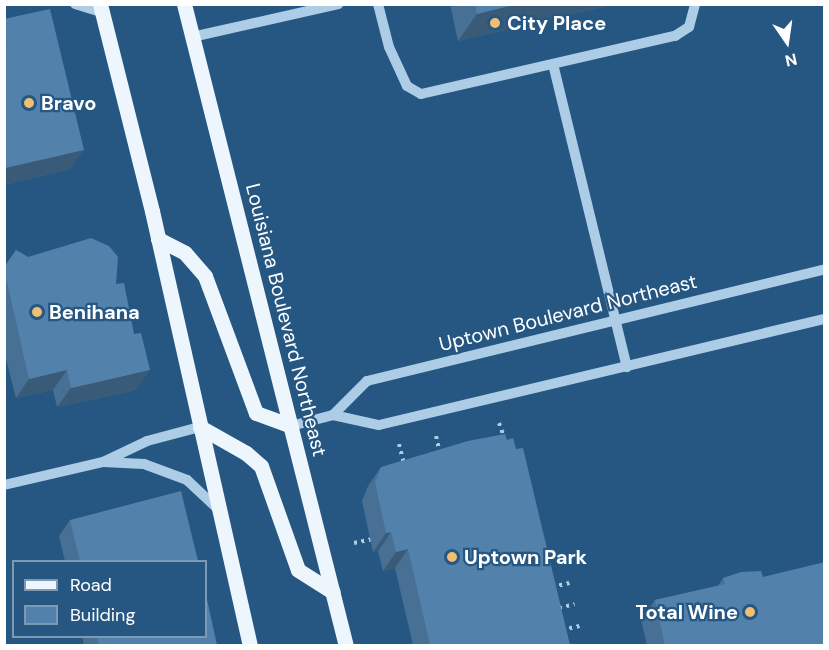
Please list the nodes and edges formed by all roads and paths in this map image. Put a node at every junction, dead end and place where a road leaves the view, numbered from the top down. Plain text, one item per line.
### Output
1 (75, 4) edge
2 (184, 4) edge
3 (338, 4) edge
4 (378, 4) edge
5 (695, 4) edge
6 (101, 8) edge
7 (192, 37) junction
8 (553, 64) junction
9 (158, 239) junction
10 (825, 270) edge
11 (616, 319) junction
12 (825, 319) edge
13 (627, 367) junction
14 (333, 415) junction
15 (499, 423) dead end
16 (291, 426) junction
17 (200, 427) junction
18 (436, 436) dead end
19 (399, 444) dead end
20 (507, 446) edge
21 (442, 460) edge
22 (103, 462) junction
23 (406, 472) edge
24 (4, 484) edge
25 (219, 510) junction
26 (375, 538) dead end
27 (354, 543) dead end
28 (570, 583) dead end
29 (542, 589) edge
30 (333, 592) junction
31 (575, 604) dead end
32 (547, 611) edge
33 (580, 626) dead end
34 (552, 632) edge
35 (250, 645) edge
36 (346, 645) edge

1 - 6 street
2 - 7 main road, Louisiana Boulevard Northeast
3 - 7 street
4 - 8 street
5 - 8 street
6 - 9 main road
7 - 16 main road, Louisiana Boulevard Northeast
8 - 11 street
9 - 16 main road
9 - 17 main road
10 - 11 street, Uptown Boulevard Northeast
11 - 13 street
11 - 14 street, Uptown Boulevard Northeast
12 - 13 street
13 - 14 street
14 - 16 street
15 - 20 path
16 - 30 main road, Louisiana Boulevard Northeast
17 - 22 street
17 - 25 main road
17 - 30 main road
18 - 21 path
19 - 23 path
22 - 24 street
22 - 25 street
25 - 35 main road
26 - 27 path
28 - 29 path
30 - 36 main road, Louisiana Boulevard Northeast
31 - 32 path
33 - 34 path

